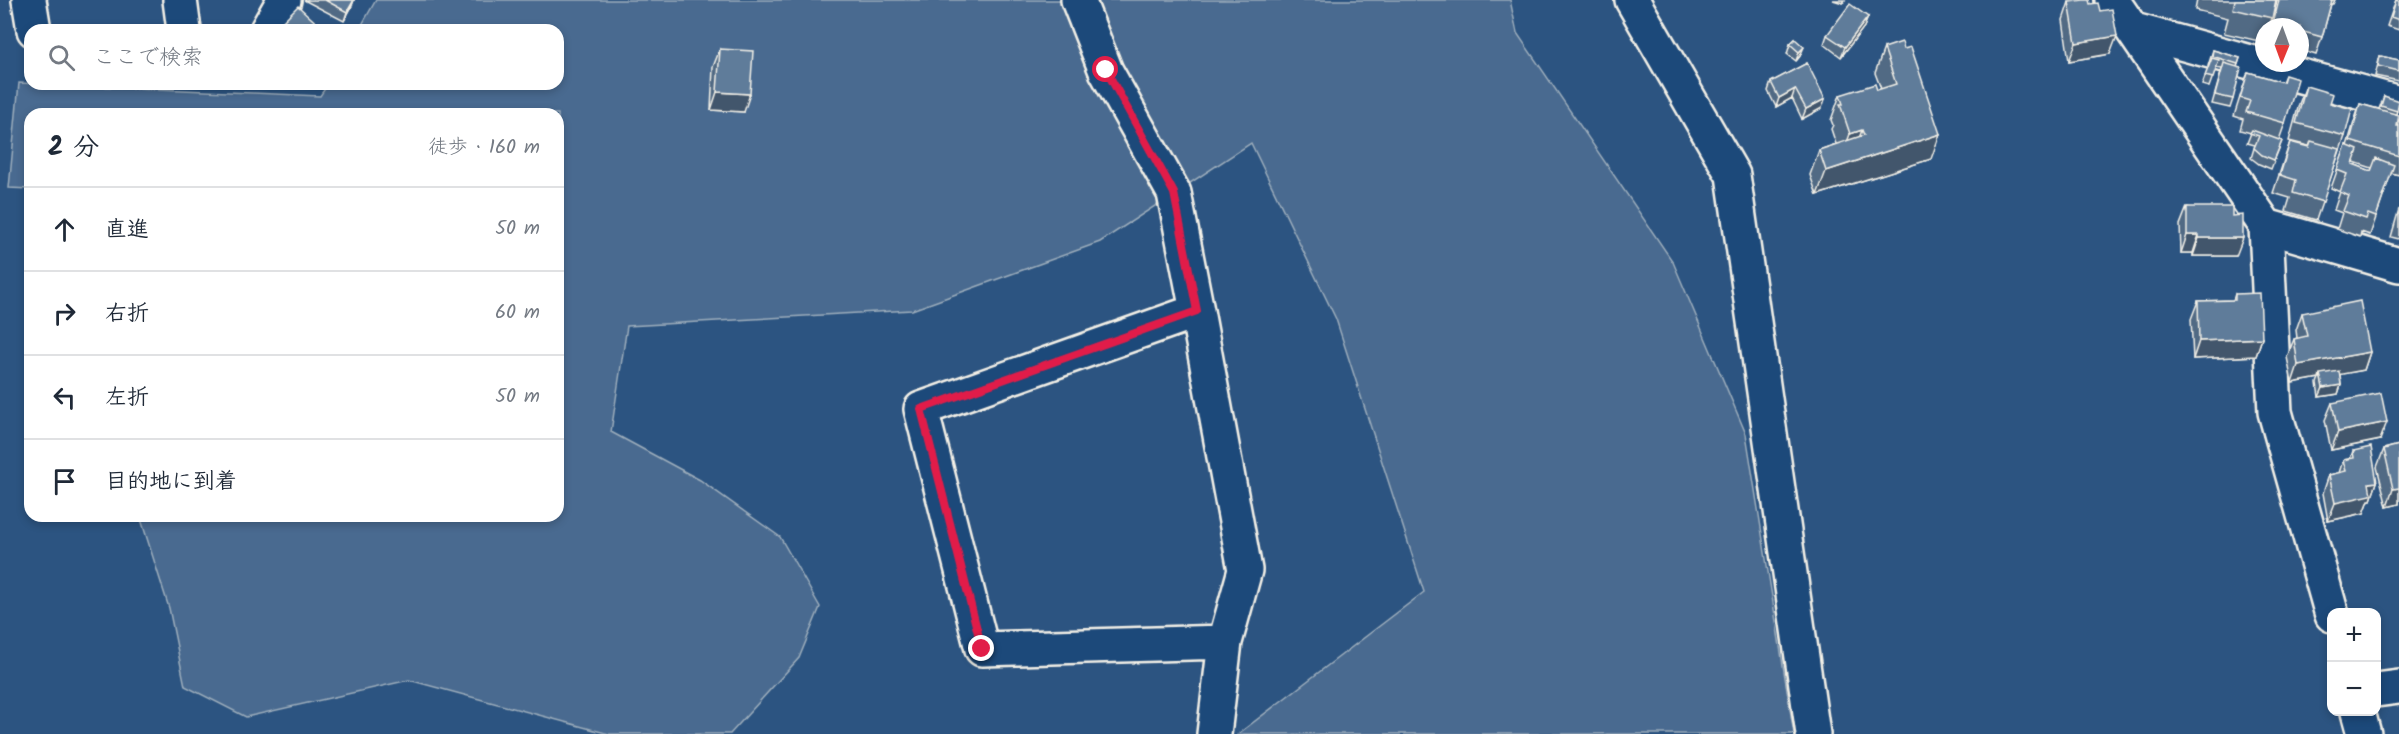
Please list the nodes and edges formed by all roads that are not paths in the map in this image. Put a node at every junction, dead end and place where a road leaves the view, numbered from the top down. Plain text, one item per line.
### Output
1 (29, 0) edge
2 (180, 0) edge
3 (284, 0) edge
4 (1078, 0) edge
5 (1632, 0) edge
6 (2112, 0) edge
7 (33, 24) edge
8 (183, 24) edge
9 (270, 24) edge
10 (2134, 30) junction
11 (2399, 102) edge
12 (2266, 226) junction
13 (2399, 265) edge
14 (1197, 311) junction
15 (2329, 608) edge
16 (1225, 642) junction
17 (2399, 687) edge
18 (2381, 689) edge
19 (2359, 716) edge
20 (1214, 734) edge
21 (1813, 734) edge
22 (2364, 734) edge

1 - 7 street
2 - 8 street
3 - 9 street
4 - 14 street
5 - 21 street
6 - 10 street
10 - 11 street
10 - 12 street
12 - 13 street
12 - 15 street
14 - 16 street
14 - 16 street
16 - 20 street
17 - 18 street
19 - 22 street

